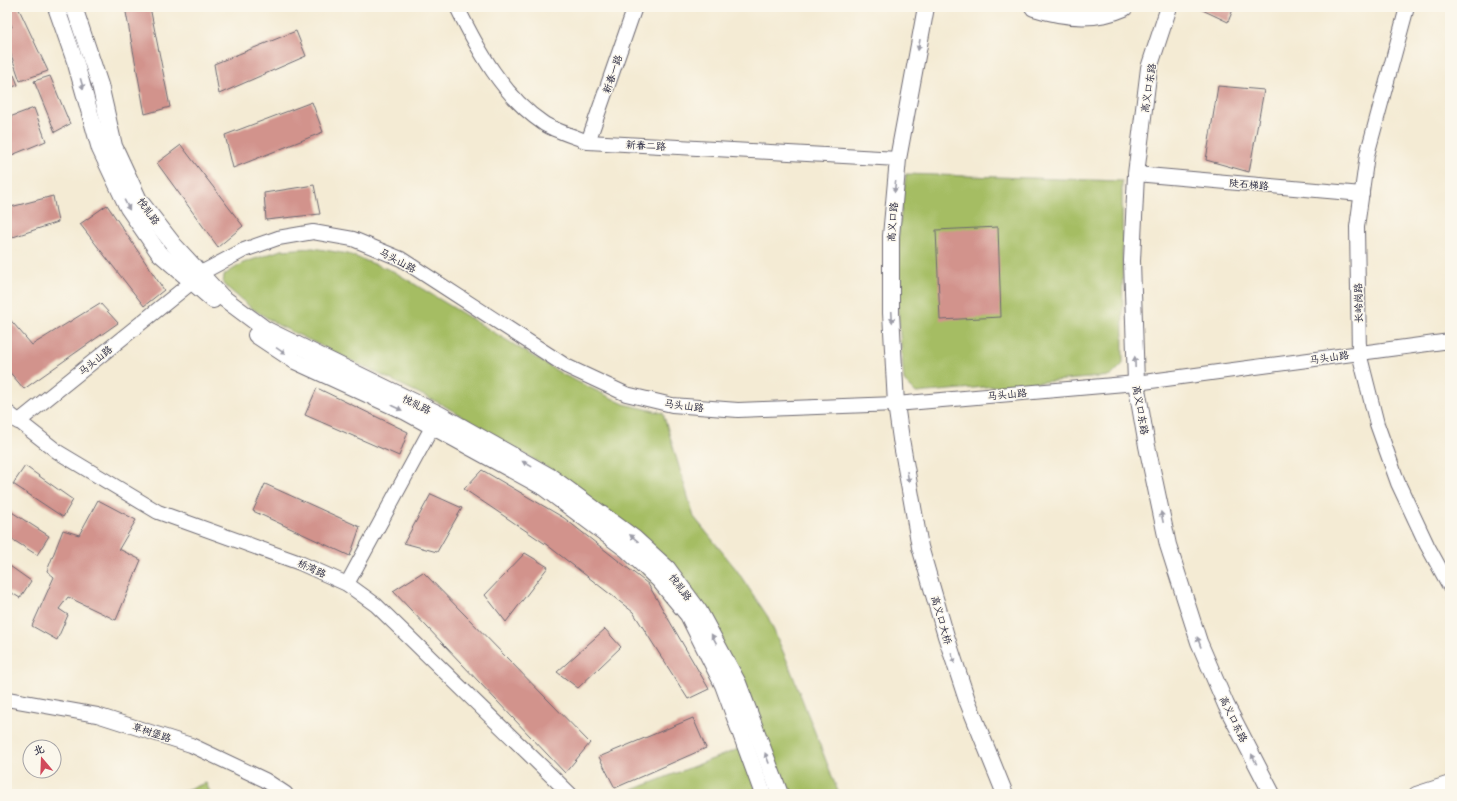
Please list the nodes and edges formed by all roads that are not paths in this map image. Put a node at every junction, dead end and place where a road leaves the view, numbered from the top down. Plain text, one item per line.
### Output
1 (48, 7) edge
2 (56, 7) edge
3 (457, 7) edge
4 (635, 7) edge
5 (926, 7) edge
6 (1034, 7) edge
7 (1124, 7) edge
8 (1169, 7) edge
9 (1406, 7) edge
10 (75, 9) edge
11 (76, 64) junction
12 (588, 142) junction
13 (898, 159) junction
14 (1136, 174) junction
15 (1362, 194) junction
16 (196, 278) junction
17 (1450, 341) edge
18 (1359, 353) junction
19 (1136, 383) junction
20 (896, 404) junction
21 (7, 412) edge
22 (436, 420) junction
23 (18, 422) junction
24 (901, 439) joint
25 (347, 584) junction
26 (1450, 587) edge
27 (7, 699) edge
28 (1450, 783) edge
29 (286, 794) edge
30 (570, 794) edge
31 (763, 794) edge
32 (780, 794) edge
33 (1005, 794) edge
34 (1272, 794) edge
35 (1416, 794) edge

1 - 11 main road
2 - 11 main road, 悦礼路
3 - 12 street, 新春二路
4 - 12 street, 新春一路
5 -> 13 main road, 高义口路
6 - 7 main road
8 - 14 main road, 高义口东路
9 - 15 street, 长岭岗路
10 - 16 main road, 悦礼路
11 -> 16 main road, 悦礼路
12 - 13 street, 新春二路
13 -> 20 main road, 高义口路
14 - 15 street, 陡石梯路
19 -> 14 main road, 高义口东路
15 - 18 street, 长岭岗路
16 - 20 street, 马头山路
16 - 22 main road, 悦礼路
16 - 23 street, 马头山路
17 - 18 street, 马头山路
18 - 19 street, 马头山路
18 - 26 street, 长岭岗路
19 - 20 street, 马头山路
34 -> 19 main road, 高义口东路
20 - 24 main road, 高义口路
21 - 23 street, 桥湾路
22 - 25 street
22 - 31 main road, 悦礼路
32 -> 22 main road, 悦礼路
23 - 25 street, 桥湾路
24 -> 33 main road, 高义口大桥, bridge
25 - 30 street, 桥湾路
27 - 29 street, 草树堡路
28 - 35 street

